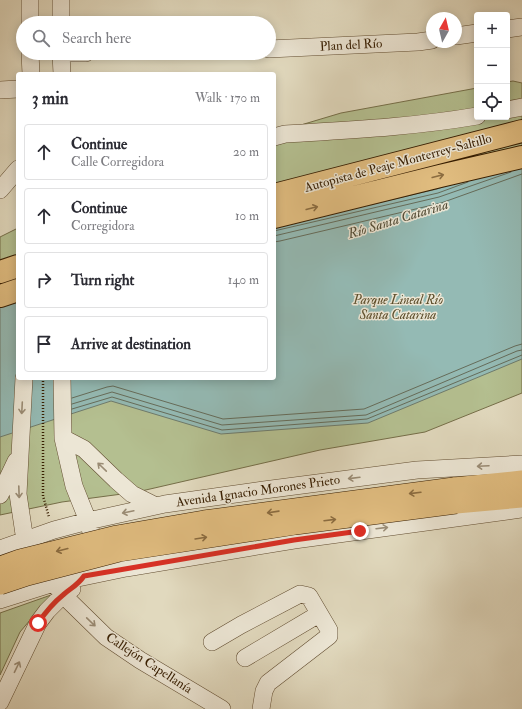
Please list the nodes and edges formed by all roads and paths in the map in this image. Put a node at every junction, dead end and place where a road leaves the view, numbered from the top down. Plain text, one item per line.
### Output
1 (30, 0) edge
2 (61, 0) edge
3 (30, 16) edge
4 (61, 16) edge
5 (522, 27) edge
6 (510, 29) edge
7 (474, 33) edge
8 (462, 35) edge
9 (426, 41) edge
10 (276, 49) edge
11 (30, 60) edge
12 (61, 60) edge
13 (31, 72) edge
14 (62, 72) edge
15 (16, 89) edge
16 (0, 90) edge
17 (522, 107) edge
18 (510, 109) edge
19 (474, 117) edge
20 (522, 131) edge
21 (276, 136) edge
22 (522, 157) edge
23 (16, 171) edge
24 (0, 190) edge
25 (276, 194) edge
26 (276, 217) edge
27 (16, 267) edge
28 (0, 272) edge
29 (16, 291) edge
30 (0, 296) edge
31 (24, 380) edge
32 (43, 380) edge
33 (62, 380) edge
34 (63, 431) junction
35 (20, 446) junction
36 (522, 464) edge
37 (522, 481) edge
38 (0, 495) edge
39 (455, 495) junction
40 (522, 498) edge
41 (160, 505) junction
42 (522, 509) edge
43 (88, 521) junction
44 (54, 530) junction
45 (27, 540) junction
46 (0, 549) edge
47 (189, 558) junction
48 (0, 567) edge
49 (84, 576) junction
50 (0, 584) edge
51 (59, 589) junction
52 (0, 600) edge
53 (320, 614) junction
54 (212, 642) dead end
55 (244, 658) dead end
56 (0, 702) edge
57 (205, 704) edge
58 (222, 709) edge
59 (261, 709) edge

1 - 3 street
2 - 4 street
5 - 6 street
7 - 8 street
9 - 10 street, Plan del Río
11 - 13 street
12 - 14 street
15 - 16 street
17 - 18 street
19 - 21 street
20 - 25 highway, Autopista de Peaje Monterrey-Saltillo
26 -> 22 highway, Autopista de Peaje Monterrey-Saltillo
23 - 24 street
27 - 28 highway
29 - 30 highway
31 -> 35 street, Callejón Capellanía
32 - 44 path
33 - 34 street
41 -> 34 street
34 - 43 street
35 - 38 street
35 -> 45 street, Callejón Capellanía
36 -> 41 street, Avenida Ignacio Morones Prieto
37 - 39 main road, Avenida Ignacio Morones Prieto
39 - 40 main road, Avenida Ignacio Morones Prieto
39 -> 48 main road, Avenida Ignacio Morones Prieto, bridge
50 -> 39 main road, Avenida Ignacio Morones Prieto, bridge
41 -> 43 street, Avenida Ignacio Morones Prieto
41 - 47 street
47 -> 42 street
43 - 44 street, Avenida Ignacio Morones Prieto
43 - 49 street
44 - 45 street, Avenida Ignacio Morones Prieto
45 - 46 street, Avenida Ignacio Morones Prieto
45 - 51 street, Callejón Capellanía
47 - 49 street
49 - 51 street
51 - 52 street
56 -> 51 street
51 -> 57 street, Callejón Capellanía
53 - 54 street
53 - 55 street
53 - 59 street
57 - 58 street, Callejón Capellanía

